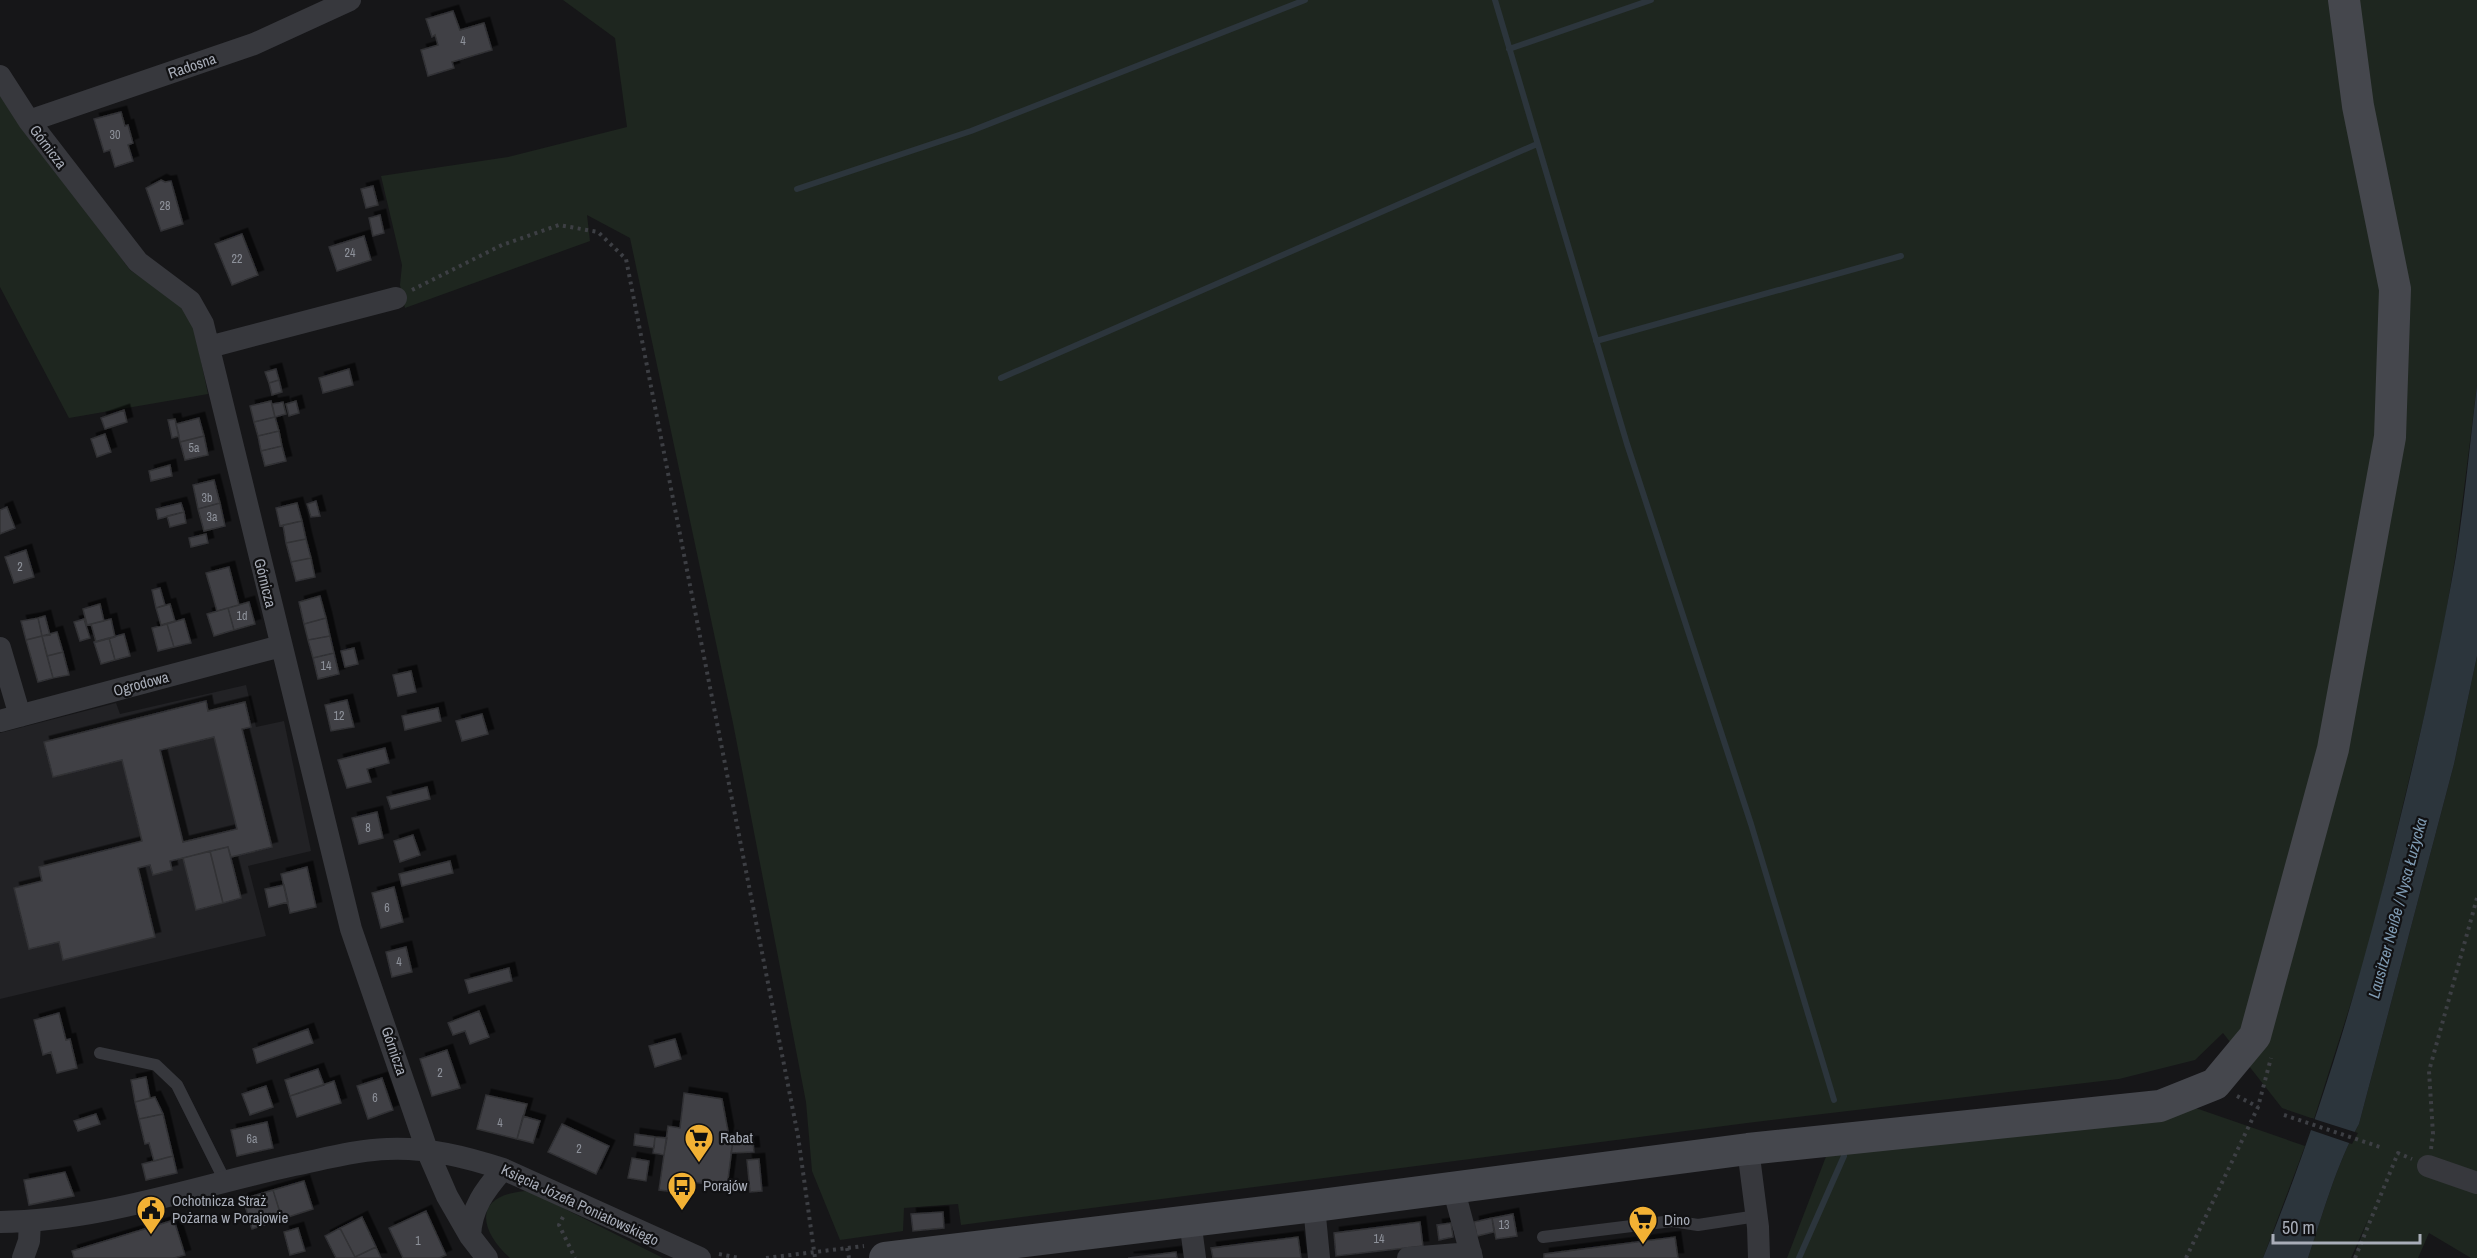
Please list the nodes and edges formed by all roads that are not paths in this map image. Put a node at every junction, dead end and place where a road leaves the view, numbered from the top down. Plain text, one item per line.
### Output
1 (350, 0) edge
2 (2344, 0) edge
3 (0, 76) edge
4 (29, 122) junction
5 (396, 298) road end
6 (209, 347) junction
7 (281, 646) junction
8 (0, 648) edge
9 (10, 719) edge
10 (99, 1053) dead end
11 (1748, 1149) junction
12 (428, 1150) junction
13 (2428, 1166) road end
14 (503, 1169) junction
15 (225, 1181) junction
16 (2477, 1183) edge
17 (1453, 1187) junction
18 (1314, 1206) junction
19 (1757, 1216) junction
20 (1190, 1220) junction
21 (0, 1222) edge
22 (30, 1222) junction
23 (470, 1236) junction
24 (1543, 1237) dead end
25 (1011, 1251) edge
26 (1471, 1255) edge
27 (23, 1258) edge
28 (487, 1258) edge
29 (700, 1258) edge
30 (885, 1258) edge
31 (1196, 1258) edge
32 (1319, 1258) edge
33 (1408, 1258) edge
34 (1759, 1258) edge

1 - 4 street, Radosna
2 - 11 street
3 - 4 street, Górnicza
4 - 6 street, Górnicza
5 - 6 street
6 - 7 street, Górnicza
7 - 9 street, Ogrodowa
7 - 12 street, Górnicza
8 - 9 street
10 - 15 lane
11 - 17 street
11 - 19 street
12 - 14 street, Księcia Józefa Poniatowskiego
12 - 15 street, Księcia Józefa Poniatowskiego
12 - 23 street, Górnicza
13 - 16 street
14 - 23 street
14 - 29 street, Księcia Józefa Poniatowskiego
15 - 22 street, Księcia Józefa Poniatowskiego
17 - 18 street
17 - 26 street
18 - 20 street
18 - 32 street
19 - 24 lane
19 - 34 street
20 - 25 street
20 - 31 street
21 - 22 street, Księcia Józefa Poniatowskiego
22 - 27 street
23 - 28 street, Górnicza
25 - 30 street
26 - 33 street

